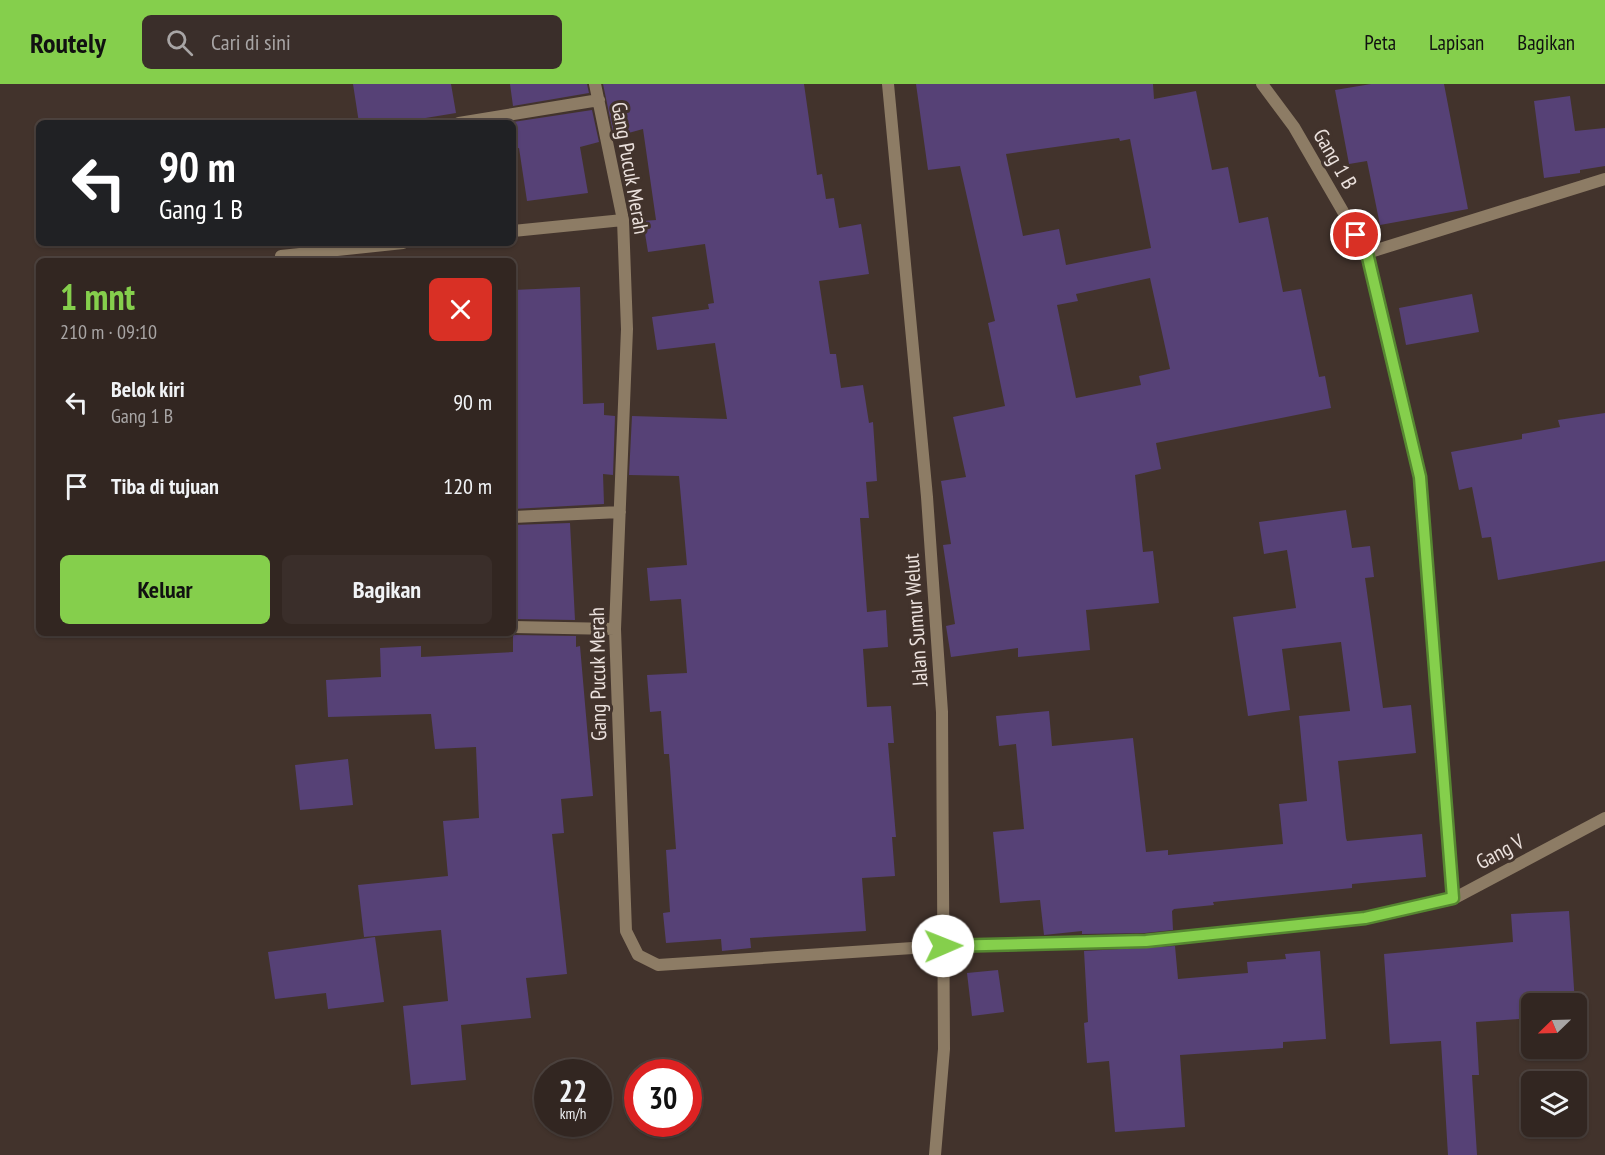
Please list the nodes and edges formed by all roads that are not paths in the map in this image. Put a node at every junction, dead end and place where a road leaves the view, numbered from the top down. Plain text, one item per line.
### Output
1 (595, 84) edge
2 (888, 84) edge
3 (1262, 84) edge
4 (598, 100) junction
5 (477, 120) edge
6 (1605, 179) edge
7 (623, 220) junction
8 (516, 231) edge
9 (375, 246) edge
10 (1367, 253) junction
11 (281, 256) dead end
12 (620, 512) junction
13 (516, 517) edge
14 (516, 627) edge
15 (615, 629) junction
16 (1605, 818) edge
17 (1453, 898) junction
18 (943, 946) junction
19 (935, 1155) edge

1 - 4 street, Gang Pucuk Merah
2 - 18 street, Jalan Sumur Welut
3 - 10 street, Gang 1 B
4 - 5 street
4 - 7 street, Gang Pucuk Merah
6 - 10 street
7 - 8 street
7 - 12 street, Gang Pucuk Merah
9 - 11 street
10 - 17 street, Gang 1 B
12 - 13 street
12 - 15 street, Gang Pucuk Merah
14 - 15 street
15 - 18 street, Gang Pucuk Merah
16 - 17 street, Gang V
17 - 18 street, Gang V
18 - 19 street, Jalan Sumur Welut

